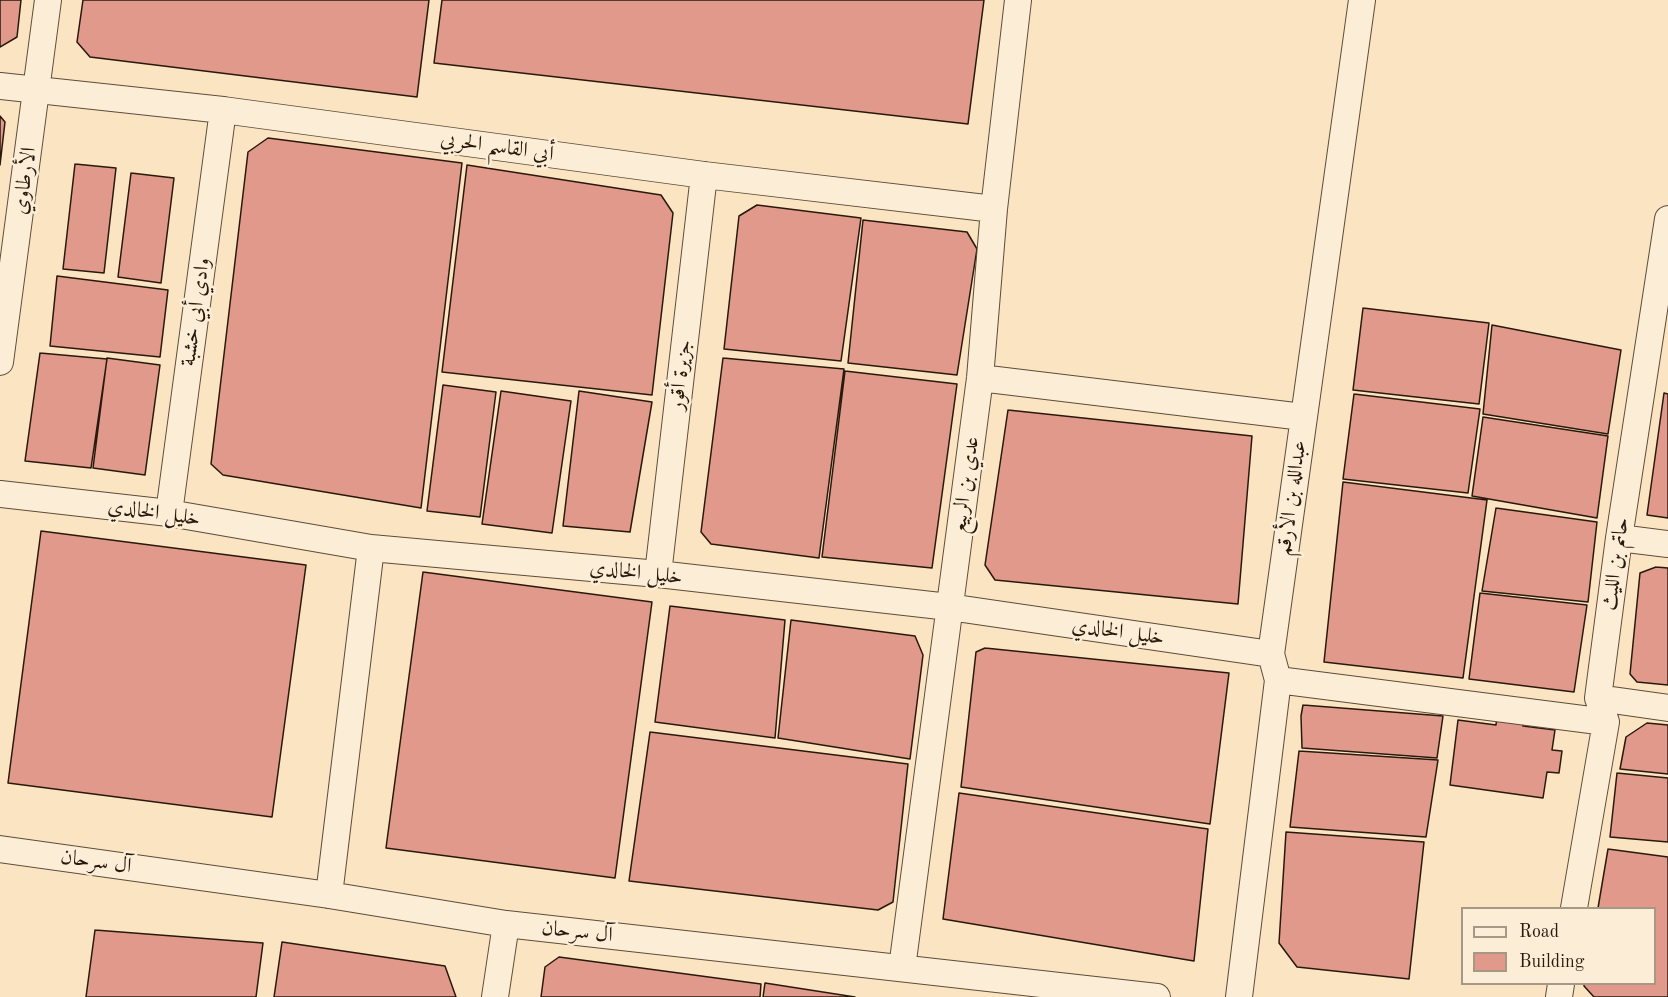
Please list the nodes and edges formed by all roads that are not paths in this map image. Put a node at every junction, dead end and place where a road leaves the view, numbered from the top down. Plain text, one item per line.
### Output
1 (48, 0) edge
2 (1018, 0) edge
3 (1362, 0) edge
4 (0, 86) edge
5 (37, 90) junction
6 (223, 111) junction
7 (705, 176) junction
8 (994, 209) junction
9 (1667, 229) edge
10 (0, 362) edge
11 (980, 378) junction
12 (1303, 417) junction
13 (0, 494) edge
14 (169, 513) junction
15 (1619, 538) junction
16 (1668, 544) edge
17 (371, 548) junction
18 (658, 574) junction
19 (949, 607) junction
20 (1271, 654) junction
21 (1278, 680) junction
22 (1598, 698) junction
23 (1668, 708) edge
24 (1606, 723) junction
25 (0, 849) edge
26 (328, 895) junction
27 (1574, 907) edge
28 (506, 924) junction
29 (902, 968) junction
30 (495, 997) edge
31 (1157, 997) edge
32 (1239, 997) edge

1 - 5 street, الأرطاوي
2 - 8 street, عدي بن الربيع
3 - 12 street, عبدالله بن الأرقم
4 - 5 street, أبي القاسم الحربي
5 - 6 street, أبي القاسم الحربي
5 - 10 street, الأرطاوي
6 - 7 street, أبي القاسم الحربي
6 - 14 street, وادي أبي خشبة
7 - 8 street, أبي القاسم الحربي
7 - 18 street, جزيرة أقور
8 - 11 street, عدي بن الربيع
9 - 15 street, حاتم بن الليث
11 - 12 street
11 - 19 street, عدي بن الربيع
12 - 20 street, عبدالله بن الأرقم
13 - 14 street, خليل الخالدي
14 - 17 street, خليل الخالدي
15 - 16 street
15 - 22 street, حاتم بن الليث
17 - 18 street, خليل الخالدي
17 - 26 street
18 - 19 street, خليل الخالدي
19 - 20 street, خليل الخالدي
19 - 29 street, عدي بن الربيع
20 - 21 street, عبدالله بن الأرقم
21 - 24 street
21 - 32 street, عبدالله بن الأرقم
22 - 23 street
22 - 24 street, حاتم بن الليث
24 - 27 street, حاتم بن الليث
25 - 26 street, آل سرحان
26 - 28 street, آل سرحان
28 - 29 street, آل سرحان
28 - 30 street
29 - 31 street, آل سرحان

